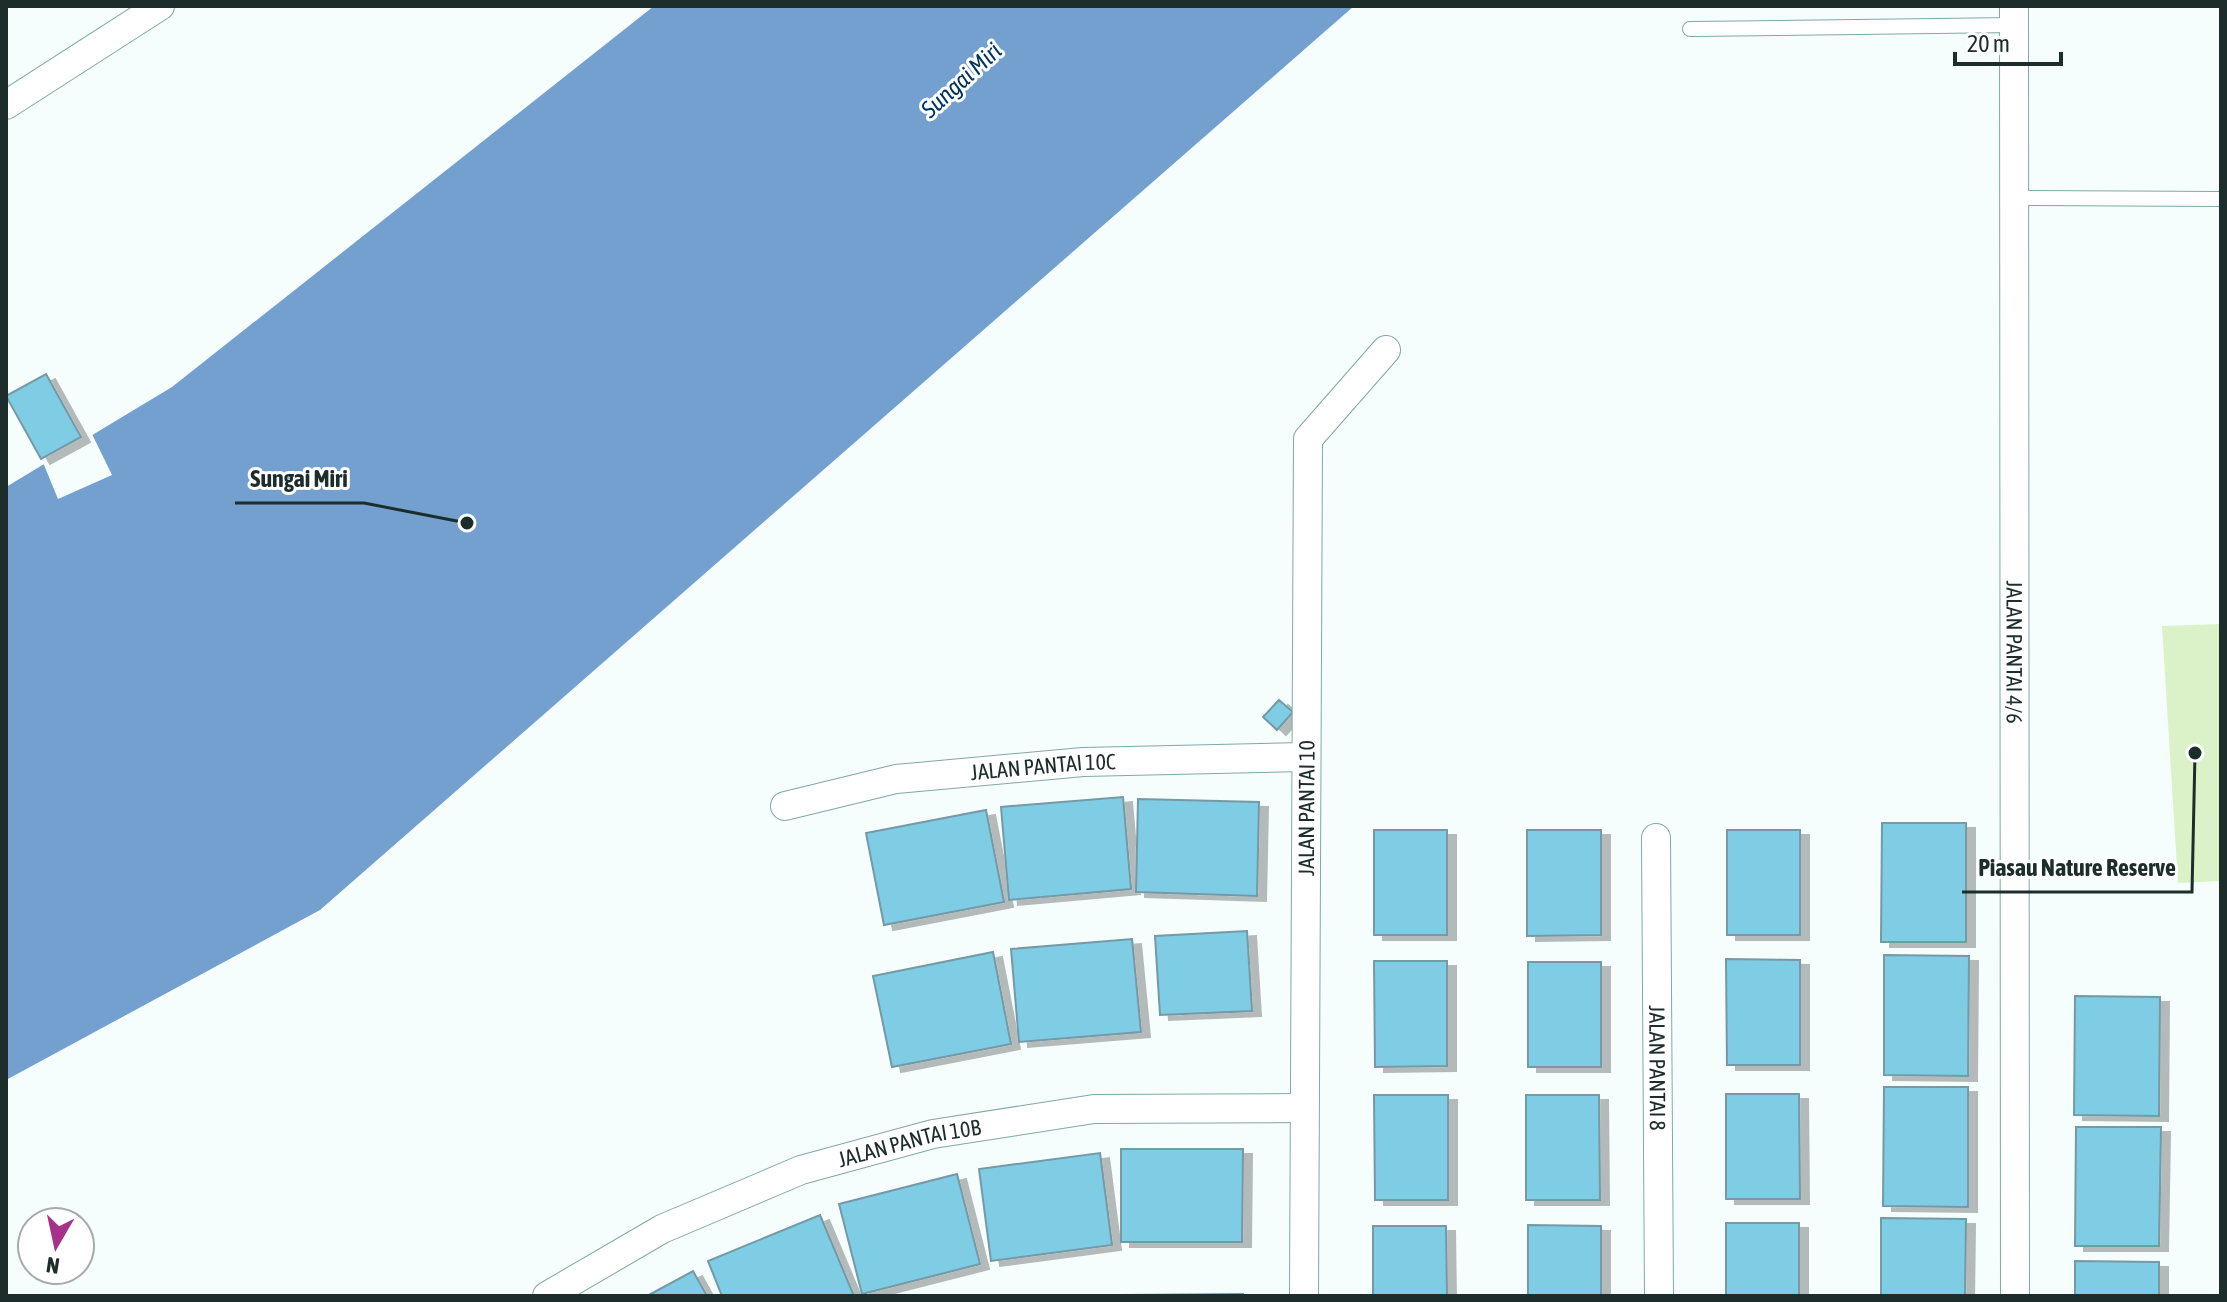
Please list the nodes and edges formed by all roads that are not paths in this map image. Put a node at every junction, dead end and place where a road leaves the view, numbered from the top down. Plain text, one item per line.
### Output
1 (160, 6) edge
2 (2014, 15) edge
3 (1690, 29) dead end
4 (6, 105) edge
5 (2014, 198) junction
6 (2221, 199) edge
7 (1386, 350) dead end
8 (1305, 757) junction
9 (785, 806) dead end
10 (1656, 838) dead end
11 (1303, 1108) junction
12 (547, 1296) edge
13 (1304, 1296) edge
14 (1659, 1296) edge
15 (2015, 1296) edge

1 - 4 street
2 - 3 lane
2 - 5 street, JALAN PANTAI 4/6
5 - 6 lane
5 - 15 street, JALAN PANTAI 4/6
7 - 8 street, JALAN PANTAI 10
8 - 9 street, JALAN PANTAI 10C
8 - 11 street, JALAN PANTAI 10
10 - 14 street, JALAN PANTAI 8
11 - 12 street, JALAN PANTAI 10B
11 - 13 street, JALAN PANTAI 10

